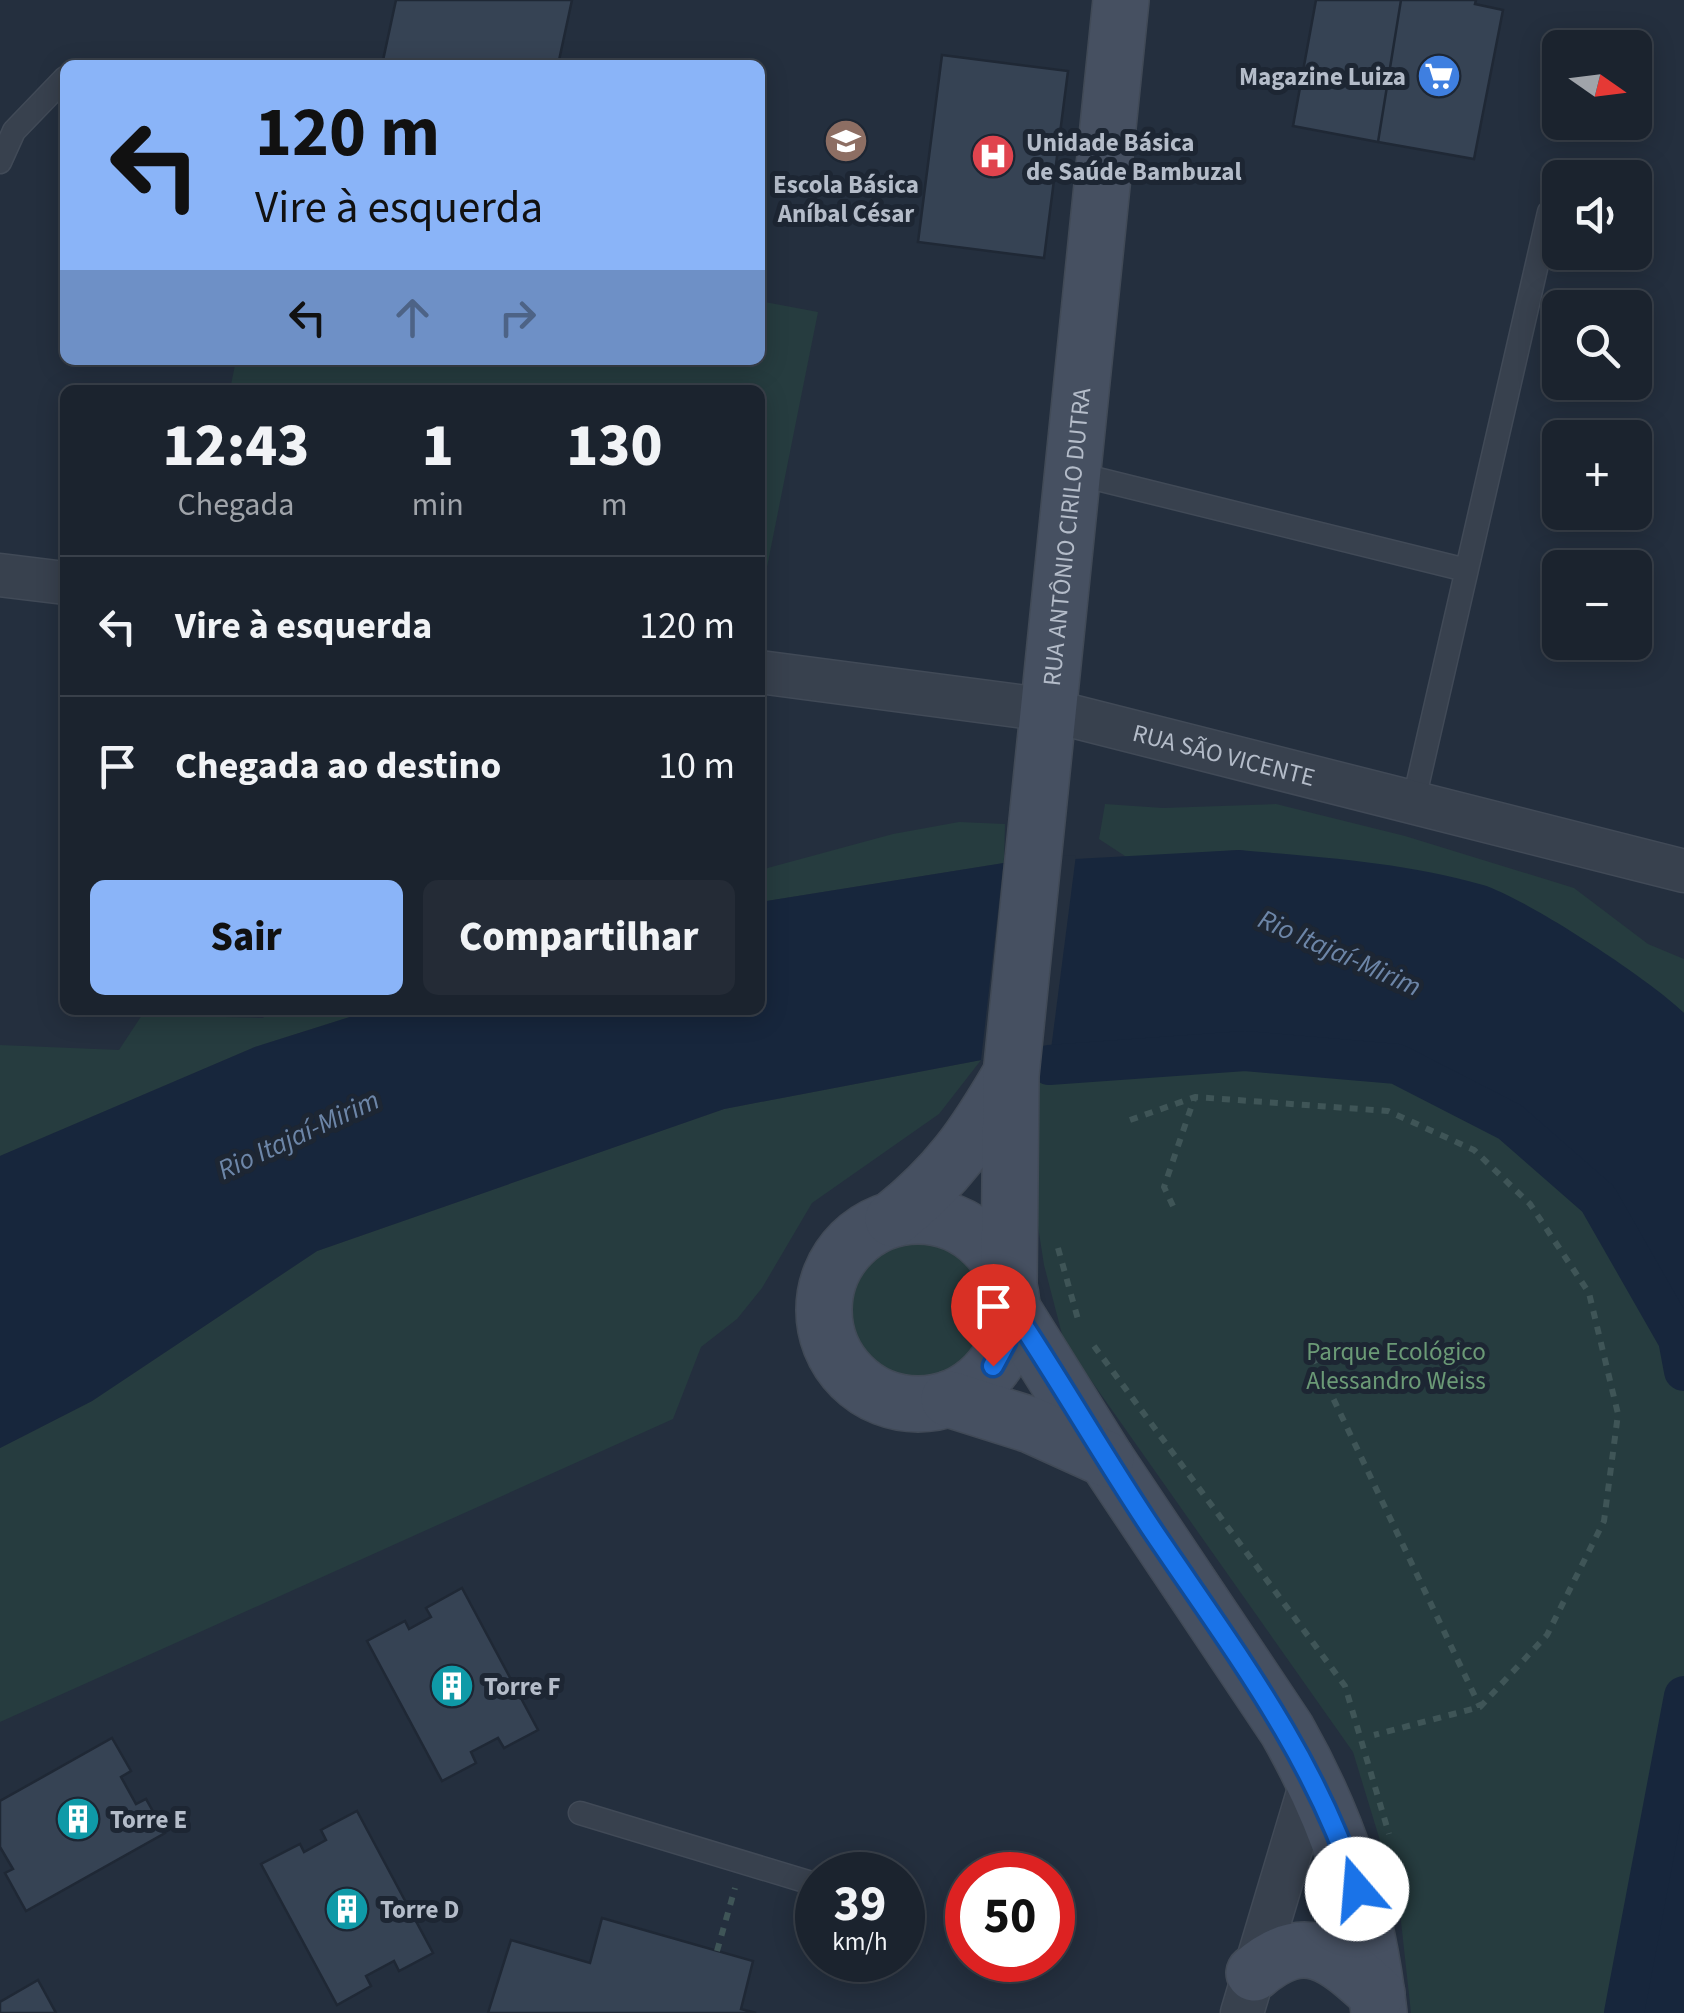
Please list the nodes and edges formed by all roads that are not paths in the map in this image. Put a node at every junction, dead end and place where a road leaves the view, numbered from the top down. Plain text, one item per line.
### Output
1 (1121, 0) edge
2 (60, 83) edge
3 (0, 162) edge
4 (1542, 242) edge
5 (1073, 473) junction
6 (1466, 570) junction
7 (0, 574) edge
8 (60, 582) edge
9 (765, 673) edge
10 (1048, 710) junction
11 (1413, 804) junction
12 (1684, 871) edge
13 (1012, 1068) junction
14 (893, 1218) junction
15 (1011, 1297) junction
16 (949, 1400) junction
17 (1106, 1459) junction
18 (1313, 1776) junction
19 (580, 1813) dead end
20 (795, 1879) edge
21 (1248, 1993) edge
22 (1378, 2004) edge

1 - 5 main road, RUA ANTÔNIO CIRILO DUTRA
2 - 3 lane
4 - 6 lane
5 - 6 lane
5 - 10 main road, RUA ANTÔNIO CIRILO DUTRA
6 - 11 lane
7 - 8 street
9 - 10 street, RUA SÃO VICENTE
10 - 11 street, RUA SÃO VICENTE
10 - 13 main road, RUA ANTÔNIO CIRILO DUTRA
11 - 12 street, RUA SÃO VICENTE
13 - 14 main road, RUA ANTÔNIO CIRILO DUTRA
13 - 15 main road, RUA ANTÔNIO CIRILO DUTRA
14 - 15 main road
14 - 16 main road
15 - 16 main road
15 - 17 main road
16 - 17 main road
17 - 18 main road
18 - 21 street
18 - 22 main road
19 - 20 lane
21 - 22 main road

